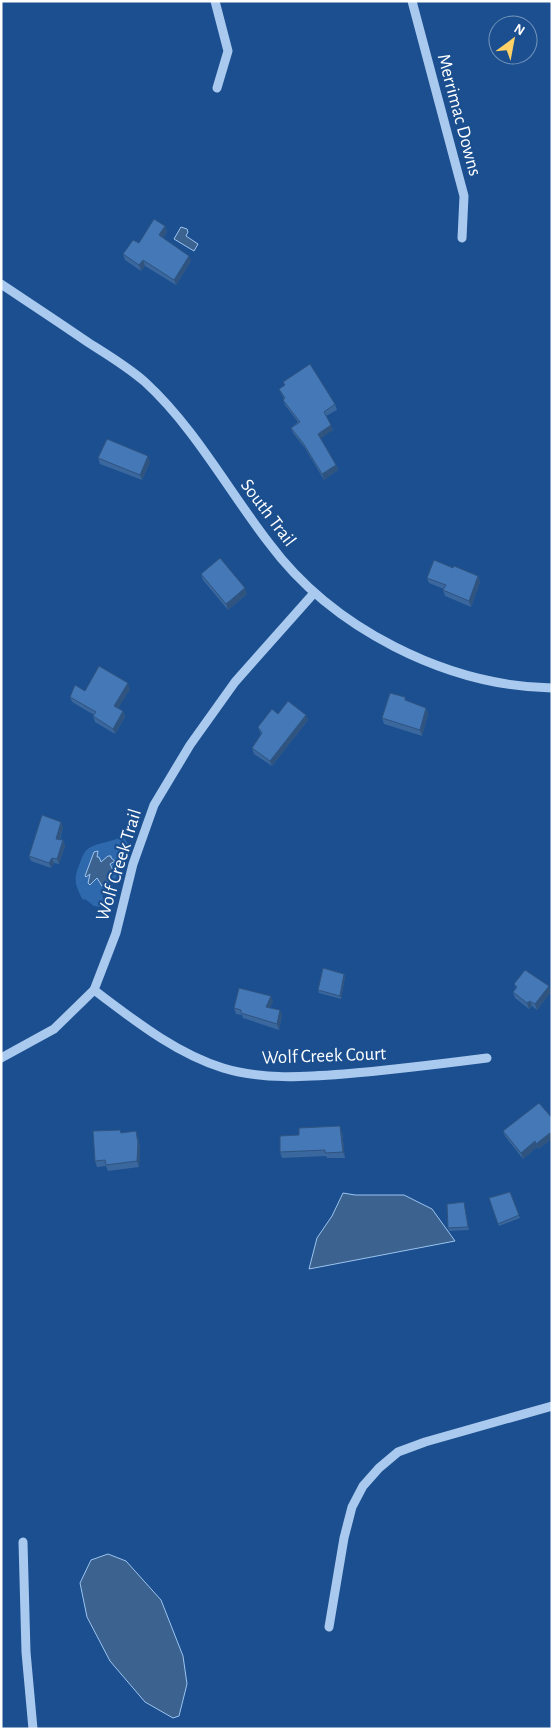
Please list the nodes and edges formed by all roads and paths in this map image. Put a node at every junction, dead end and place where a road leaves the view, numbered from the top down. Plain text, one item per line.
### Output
1 (215, 1) edge
2 (412, 1) edge
3 (217, 88) dead end
4 (462, 238) dead end
5 (1, 284) edge
6 (314, 593) junction
7 (552, 688) edge
8 (94, 990) junction
9 (1, 1058) edge
10 (487, 1058) dead end
11 (552, 1406) edge
12 (22, 1542) dead end
13 (329, 1627) dead end
14 (33, 1729) edge

1 - 3 street
2 - 4 street, Merrimac Downs
5 - 6 street, South Trail
6 - 7 street, South Trail
6 - 8 street, Wolf Creek Trail
8 - 9 street, Wolf Creek Trail
8 - 10 street, Wolf Creek Court
11 - 13 street
12 - 14 street

